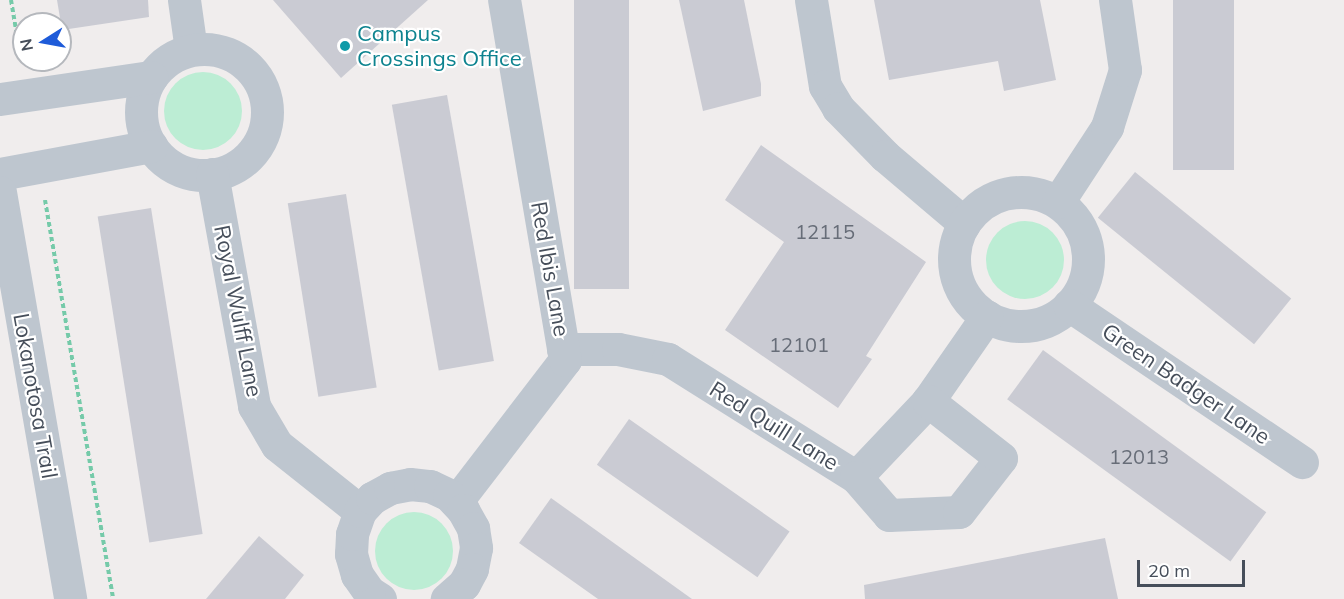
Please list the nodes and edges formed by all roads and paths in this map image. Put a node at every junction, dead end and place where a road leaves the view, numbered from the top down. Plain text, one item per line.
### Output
1 (184, 0) edge
2 (504, 0) edge
3 (811, 0) edge
4 (1115, 0) edge
5 (191, 50) junction
6 (151, 77) junction
7 (0, 99) edge
8 (151, 146) junction
9 (0, 174) edge
10 (212, 174) junction
11 (0, 192) edge
12 (1058, 202) junction
13 (47, 212) dead end
14 (964, 223) junction
15 (1069, 305) junction
16 (987, 316) junction
17 (563, 349) junction
18 (928, 400) junction
19 (1302, 462) dead end
20 (856, 477) junction
21 (456, 502) junction
22 (360, 512) junction
23 (465, 594) edge
24 (371, 596) edge
25 (70, 599) edge
26 (113, 599) edge

1 - 5 street
2 - 17 street, Red Ibis Lane
3 - 14 street
4 - 12 street
5 - 6 street
5 - 10 street
6 - 7 street
6 - 8 street
8 - 9 street
8 - 10 street
10 - 22 street, Royal Wulff Lane
11 - 25 street, Lokanotosa Trail
12 - 14 street
12 - 15 street
13 - 26 path
14 - 16 street
15 - 16 street
15 - 19 street, Green Badger Lane
16 - 18 street, Red Quill Lane
17 - 20 street, Red Quill Lane
17 - 21 street, Red Ibis Lane
18 - 20 street, Red Quill Lane
18 - 20 street
21 - 22 street
21 - 23 street
22 - 24 street

